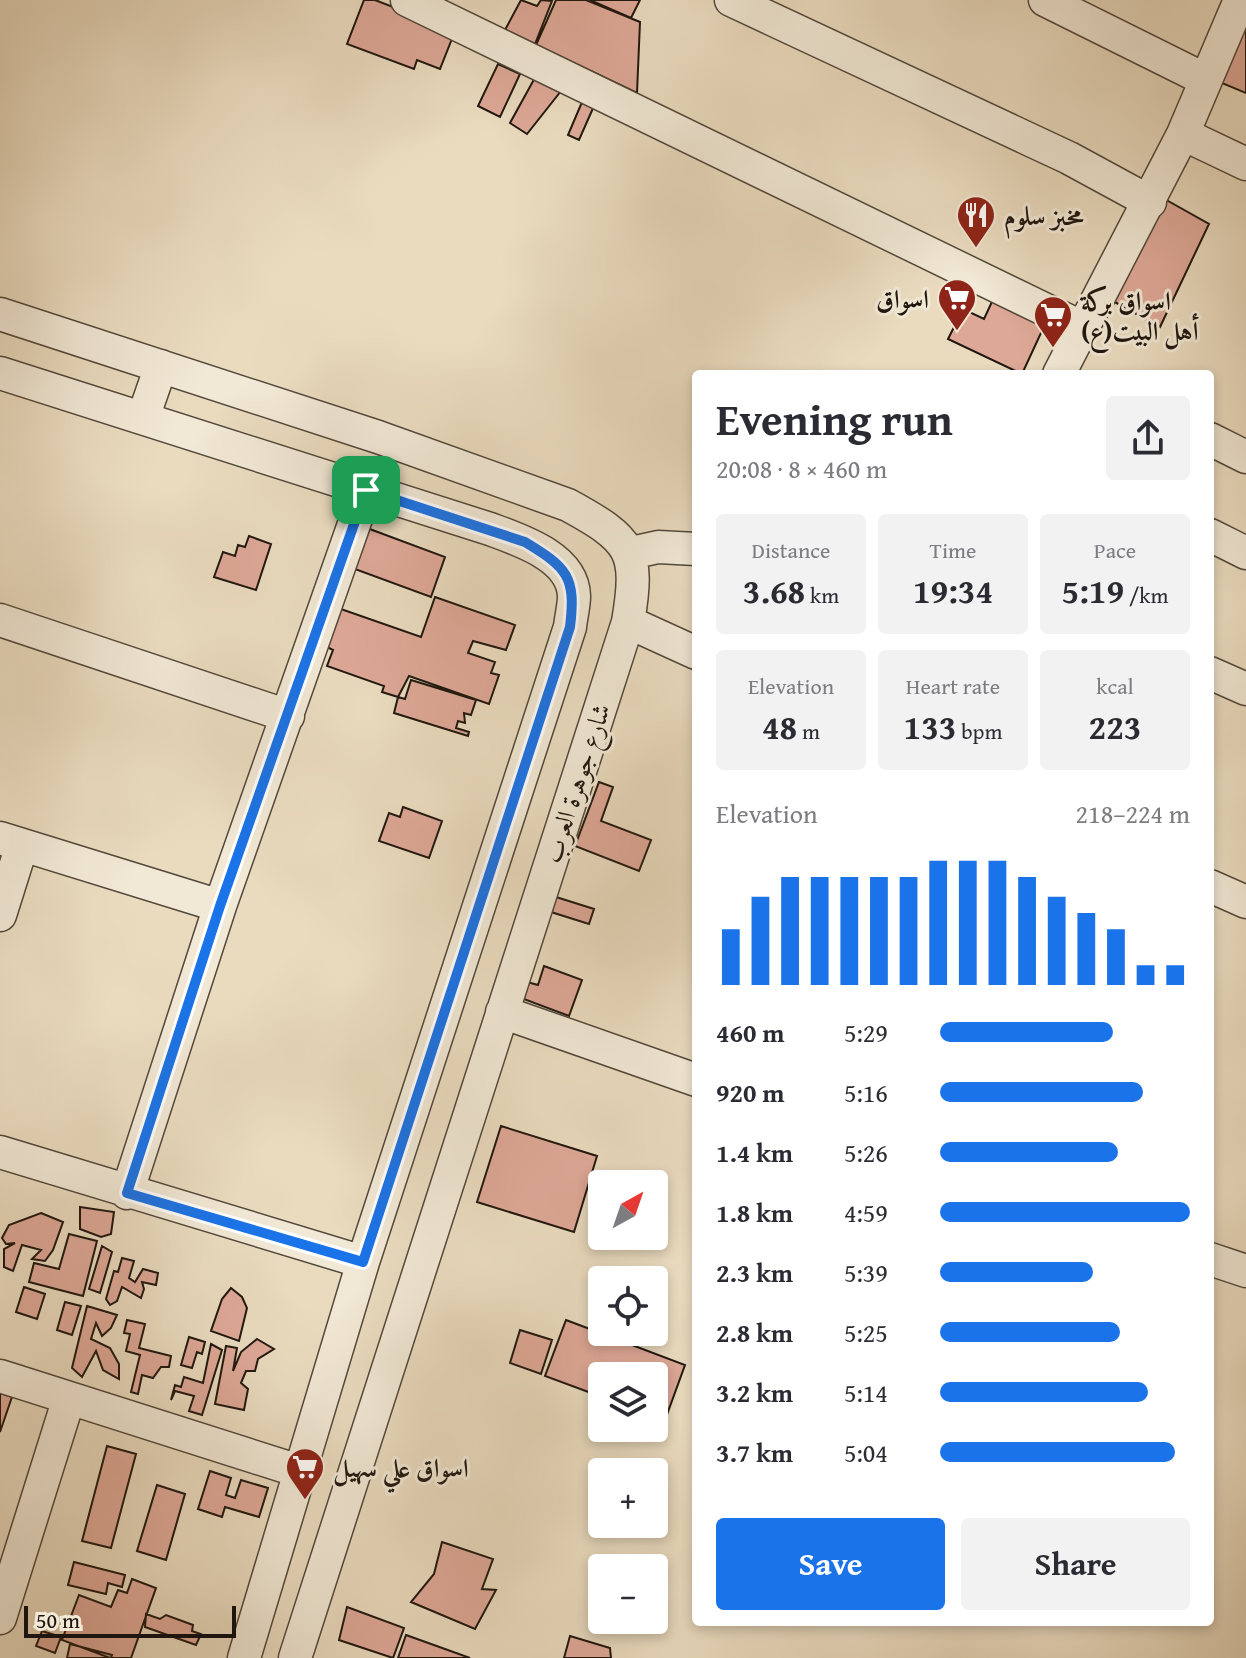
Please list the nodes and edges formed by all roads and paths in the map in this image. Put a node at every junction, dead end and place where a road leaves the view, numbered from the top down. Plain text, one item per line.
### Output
1 (407, 0) edge
2 (731, 0) edge
3 (1045, 0) edge
4 (1240, 0) edge
5 (1206, 80) junction
6 (1183, 134) junction
7 (1246, 164) edge
8 (1150, 202) junction
9 (0, 314) edge
10 (1083, 328) junction
11 (161, 366) junction
12 (1066, 370) edge
13 (0, 373) edge
14 (143, 418) junction
15 (1214, 441) edge
16 (1246, 457) edge
17 (366, 490) junction
18 (1214, 537) edge
19 (692, 549) edge
20 (631, 553) junction
21 (1246, 553) edge
22 (0, 620) edge
23 (628, 622) junction
24 (692, 651) edge
25 (1214, 675) edge
26 (1246, 689) edge
27 (288, 716) junction
28 (11, 841) edge
29 (1214, 888) edge
30 (1246, 902) edge
31 (220, 906) junction
32 (0, 915) edge
33 (502, 1012) junction
34 (692, 1079) edge
35 (0, 1152) edge
36 (127, 1193) junction
37 (1214, 1260) edge
38 (363, 1262) junction
39 (1246, 1271) edge
40 (0, 1376) edge
41 (69, 1398) junction
42 (302, 1472) junction
43 (3, 1597) edge
44 (244, 1658) edge
45 (295, 1658) edge

1 - 10 street
2 - 8 street
3 - 5 street
4 - 5 street
5 - 6 street
6 - 7 street
6 - 8 street
8 - 10 street
9 - 11 street
10 - 12 street
11 - 14 street
11 - 20 street
13 - 14 street, شارع جوهرة العرب
14 - 17 street, شارع جوهرة العرب
15 - 16 street
17 - 27 street
17 - 38 street, شارع جوهرة العرب
18 - 21 street
19 - 20 street
20 - 23 street, شارع جوهرة العرب
22 - 27 street
23 - 24 street
23 - 33 street, شارع جوهرة العرب
25 - 26 street
27 - 31 street
28 - 31 street
28 - 32 street
29 - 30 street
31 - 36 street
33 - 34 street
33 - 45 street, شارع جوهرة العرب
35 - 36 street
36 - 38 street
37 - 39 street
38 - 42 street, شارع جوهرة العرب
40 - 41 street
41 - 42 street
41 - 43 street
42 - 44 street, شارع جوهرة العرب

